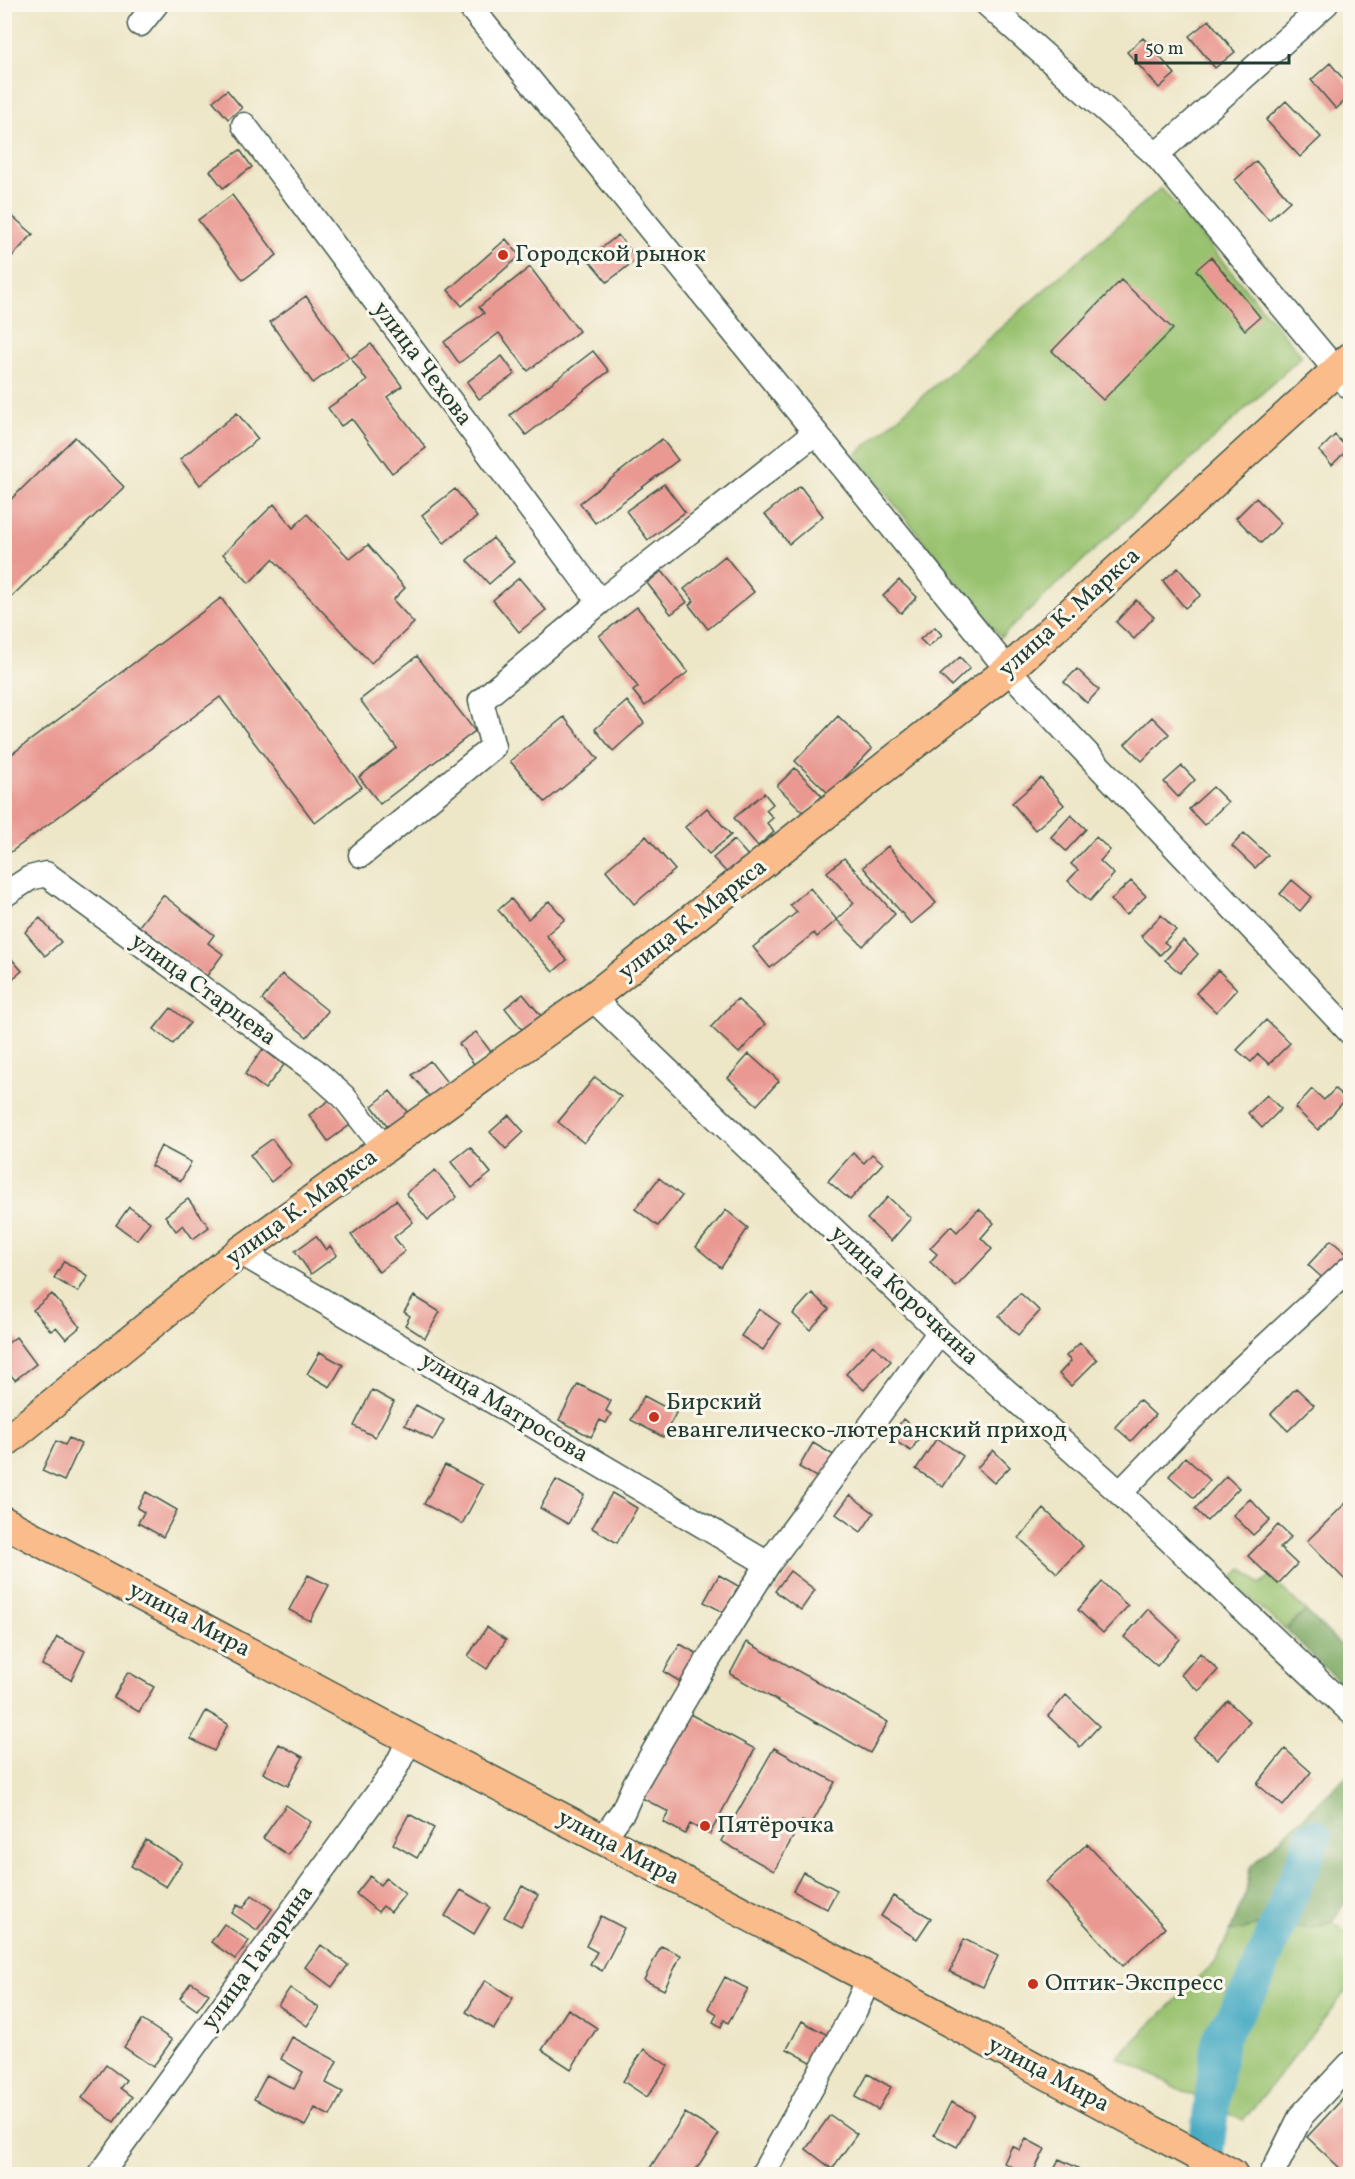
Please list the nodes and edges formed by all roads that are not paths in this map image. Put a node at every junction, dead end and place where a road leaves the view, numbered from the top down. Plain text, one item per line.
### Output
1 (156, 4) edge
2 (468, 4) edge
3 (987, 4) edge
4 (1326, 4) edge
5 (140, 24) dead end
6 (244, 125) dead end
7 (1156, 155) junction
8 (1346, 372) edge
9 (814, 434) junction
10 (600, 602) junction
11 (1008, 670) junction
12 (361, 855) dead end
13 (4, 895) edge
14 (592, 998) junction
15 (1350, 1032) edge
16 (384, 1148) junction
17 (240, 1252) junction
18 (1350, 1268) edge
19 (940, 1332) junction
20 (4, 1443) edge
21 (1120, 1493) junction
22 (4, 1522) edge
23 (768, 1564) junction
24 (1350, 1711) edge
25 (410, 1738) junction
26 (602, 1840) junction
27 (869, 1978) junction
28 (1350, 2064) edge
29 (1227, 2172) edge
30 (101, 2175) edge
31 (763, 2175) edge
32 (1272, 2175) edge

1 - 5 street
2 - 9 street
3 - 7 street
4 - 7 street
6 - 10 street, улица Чехова
7 - 8 street
8 - 11 main road, улица К. Маркса
9 - 10 street
9 - 11 street
10 - 12 street
11 - 14 main road, улица К. Маркса
11 - 15 street
13 - 16 street, улица Старцева
14 - 16 main road, улица К. Маркса
14 - 19 street, улица Корочкина
16 - 17 main road, улица К. Маркса
17 - 20 main road, улица К. Маркса
17 - 23 street, улица Матросова
18 - 21 street
19 - 21 street, улица Корочкина
19 - 23 street
21 - 24 street, улица Корочкина
22 - 25 main road, улица Мира
23 - 26 street
25 - 26 main road, улица Мира
25 - 30 street, улица Гагарина
26 - 27 main road, улица Мира
27 - 29 main road, улица Мира
27 - 31 street
28 - 32 street

